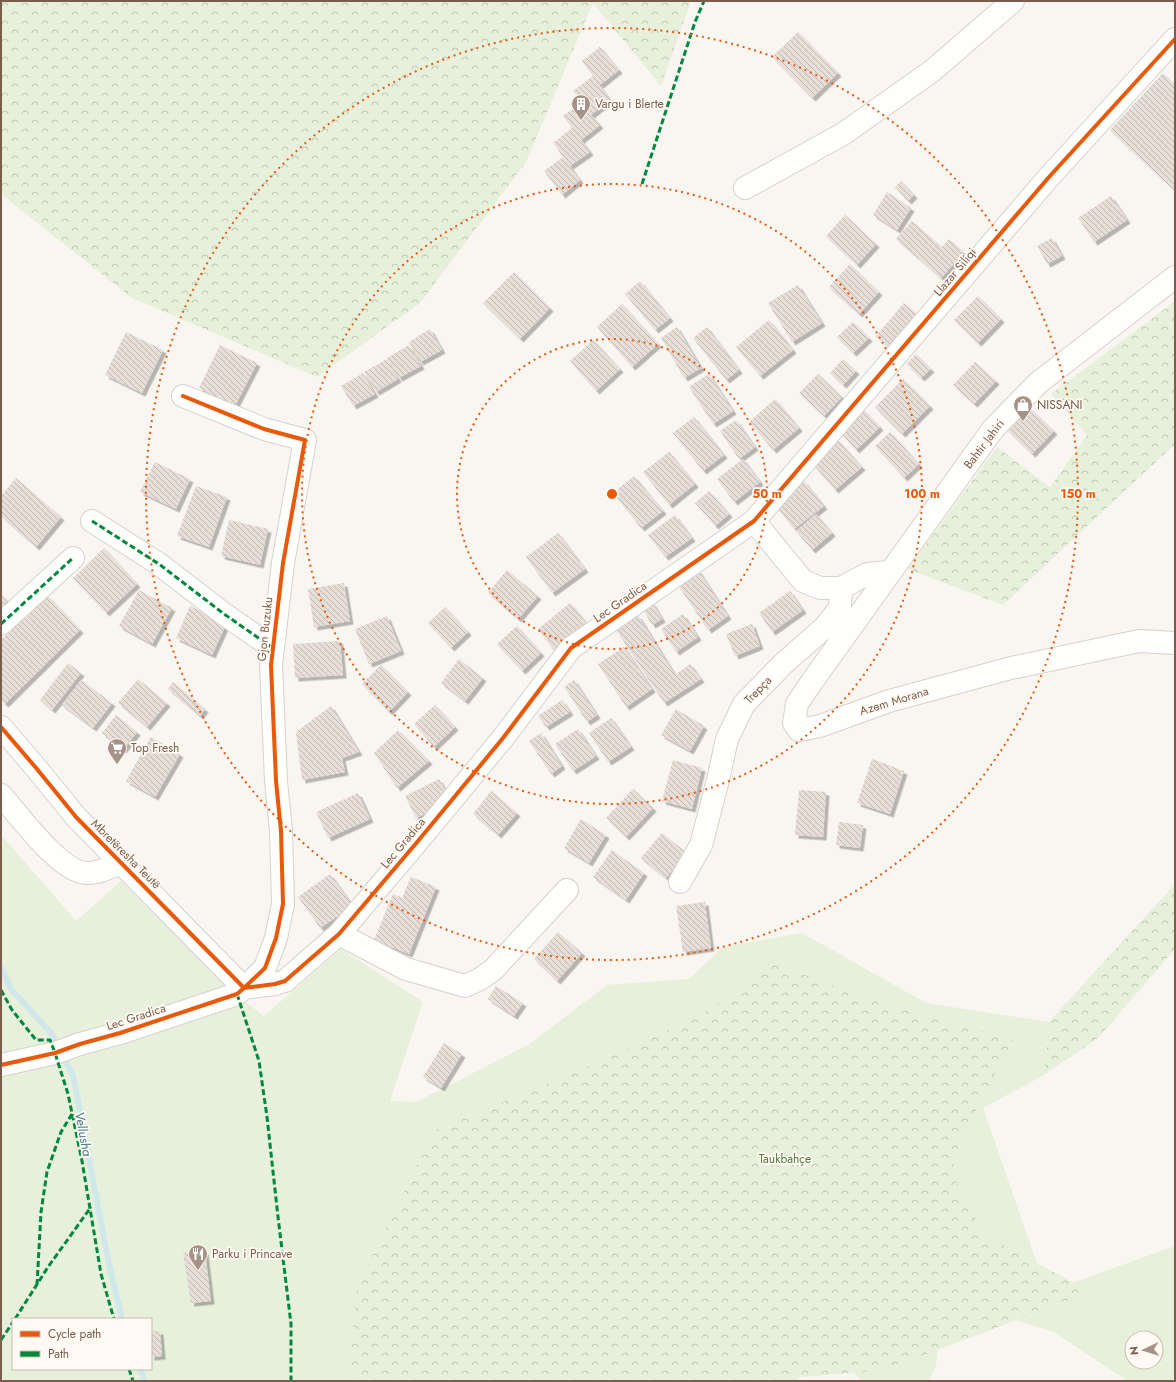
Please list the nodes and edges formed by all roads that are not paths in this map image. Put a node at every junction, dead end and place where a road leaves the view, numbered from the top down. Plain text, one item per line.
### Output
1 (1013, 1) edge
2 (1175, 39) edge
3 (745, 188) dead end
4 (1175, 277) edge
5 (183, 396) dead end
6 (92, 521) dead end
7 (754, 521) junction
8 (73, 558) dead end
9 (889, 572) junction
10 (841, 588) junction
11 (1, 624) edge
12 (1175, 643) edge
13 (273, 648) junction
14 (1, 727) edge
15 (1, 795) edge
16 (122, 863) junction
17 (680, 882) dead end
18 (567, 890) dead end
19 (339, 934) junction
20 (244, 988) junction
21 (1, 1065) edge

1 - 3 street
2 - 7 street, Llazar Siliqi
4 - 9 street, Bahtir Jahiri
5 - 13 street, Gjon Buzuku
6 - 13 street
7 - 10 street
7 - 19 street, Lec Gradica
8 - 11 street
9 - 10 street
9 - 12 street, Azem Morana
10 - 17 street, Trepça
13 - 20 street, Gjon Buzuku
14 - 16 street, Mbretëresha Teutë
15 - 16 street
16 - 20 street, Mbretëresha Teutë
18 - 19 street
19 - 20 street, Lec Gradica
20 - 21 street, Lec Gradica

